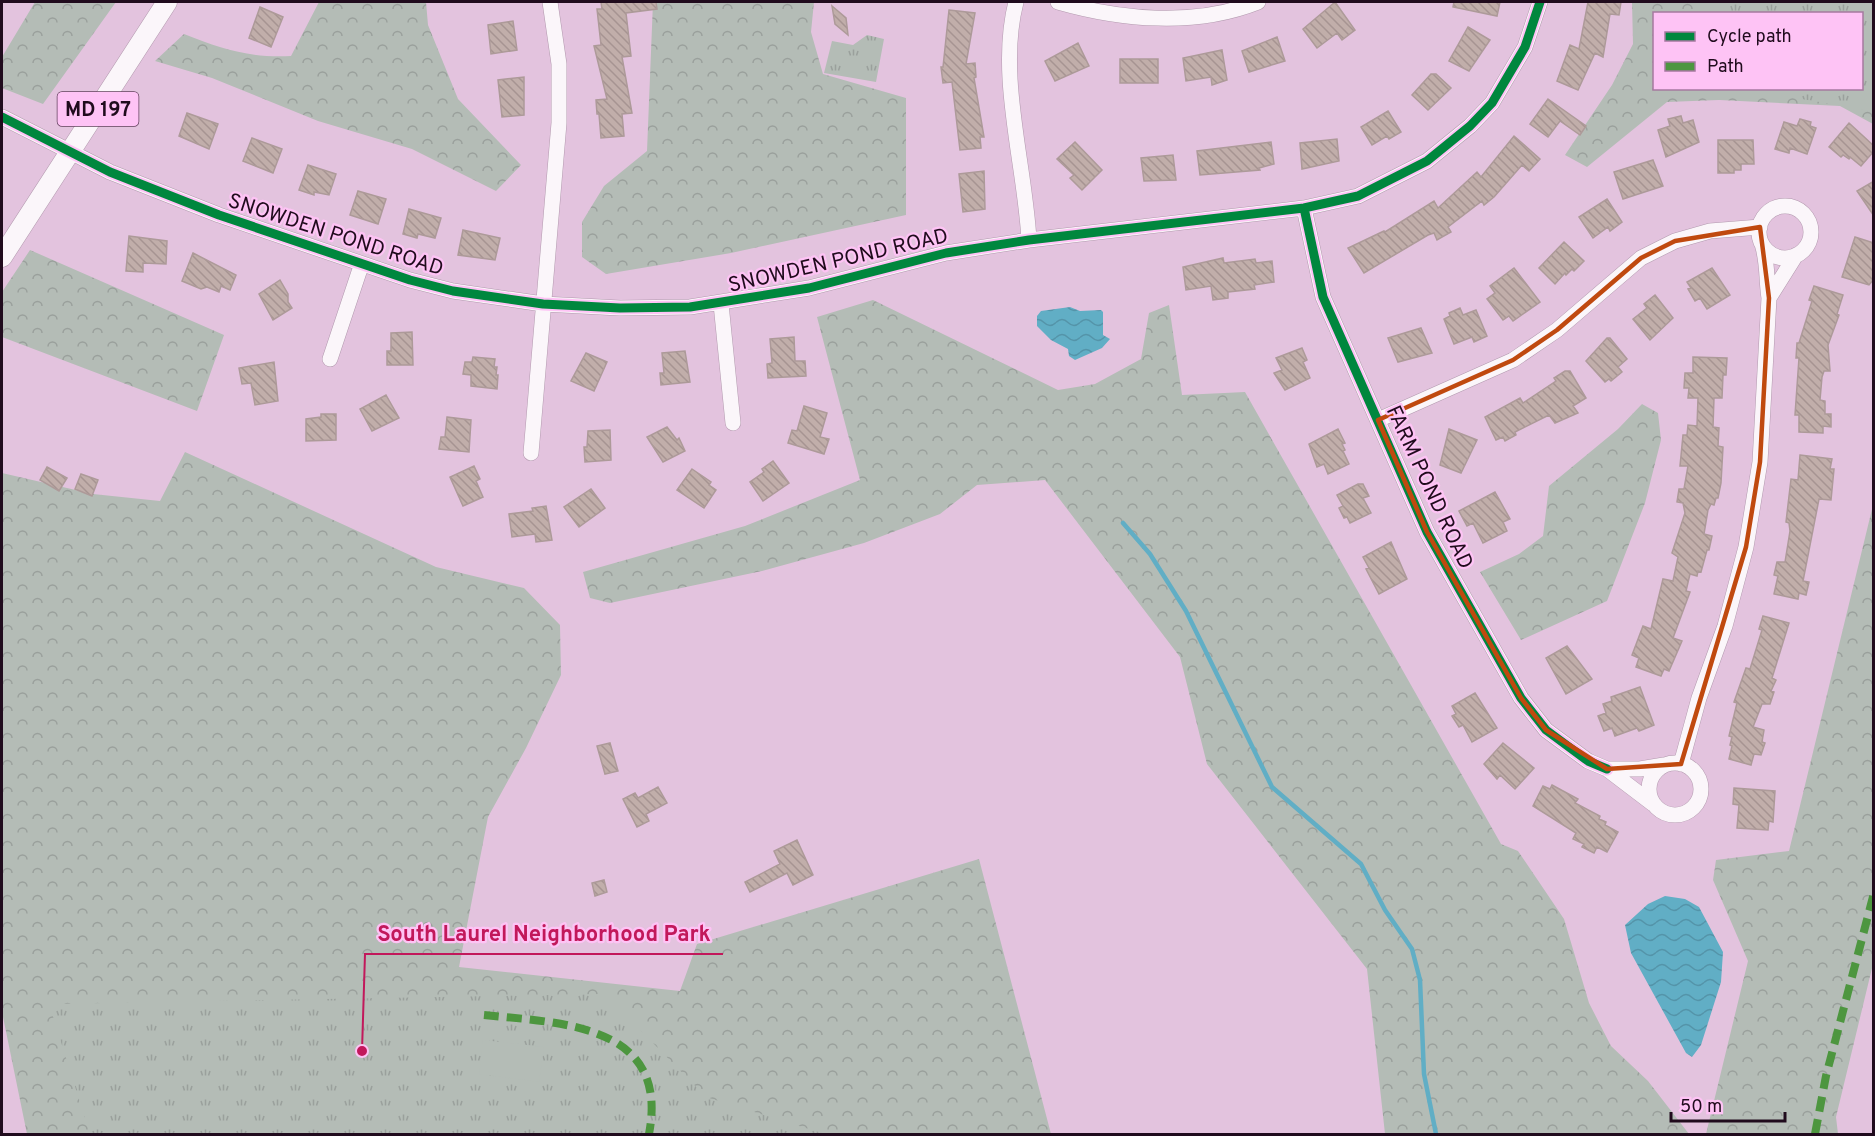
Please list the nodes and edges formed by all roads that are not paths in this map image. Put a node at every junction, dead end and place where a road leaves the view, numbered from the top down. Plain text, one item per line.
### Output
1 (167, 2) edge
2 (550, 2) edge
3 (1016, 2) edge
4 (1058, 2) edge
5 (1258, 2) edge
6 (1540, 2) edge
7 (2, 117) edge
8 (70, 151) junction
9 (1304, 208) junction
10 (1760, 226) junction
11 (1029, 240) junction
12 (1762, 244) junction
13 (1796, 255) junction
14 (2, 257) edge
15 (361, 266) junction
16 (1769, 298) junction
17 (543, 304) junction
18 (721, 304) junction
19 (330, 359) dead end
20 (1378, 420) junction
21 (733, 423) dead end
22 (531, 453) dead end
23 (1674, 765) junction
24 (1607, 769) junction
25 (1653, 804) junction

1 - 8 main road, MD 197
2 - 17 street
3 - 11 street
4 - 5 street
6 - 9 street, SNOWDEN POND ROAD
7 - 8 street, SNOWDEN POND ROAD
8 - 14 main road, MD 197
8 - 15 street, SNOWDEN POND ROAD
9 - 11 street, SNOWDEN POND ROAD
9 - 20 street, FARM POND ROAD
10 - 12 street
10 - 13 street
10 - 20 street, FARM POND ROAD
11 - 18 street, SNOWDEN POND ROAD
12 - 13 street
12 - 16 street
13 - 16 street
15 - 17 street, SNOWDEN POND ROAD
15 - 19 street
16 - 23 street
17 - 18 street, SNOWDEN POND ROAD
17 - 22 street
18 - 21 street
20 - 24 street, FARM POND ROAD
23 - 24 street, FARM POND ROAD
23 - 25 street
23 - 25 street, FARM POND ROAD
24 - 25 street, FARM POND ROAD

